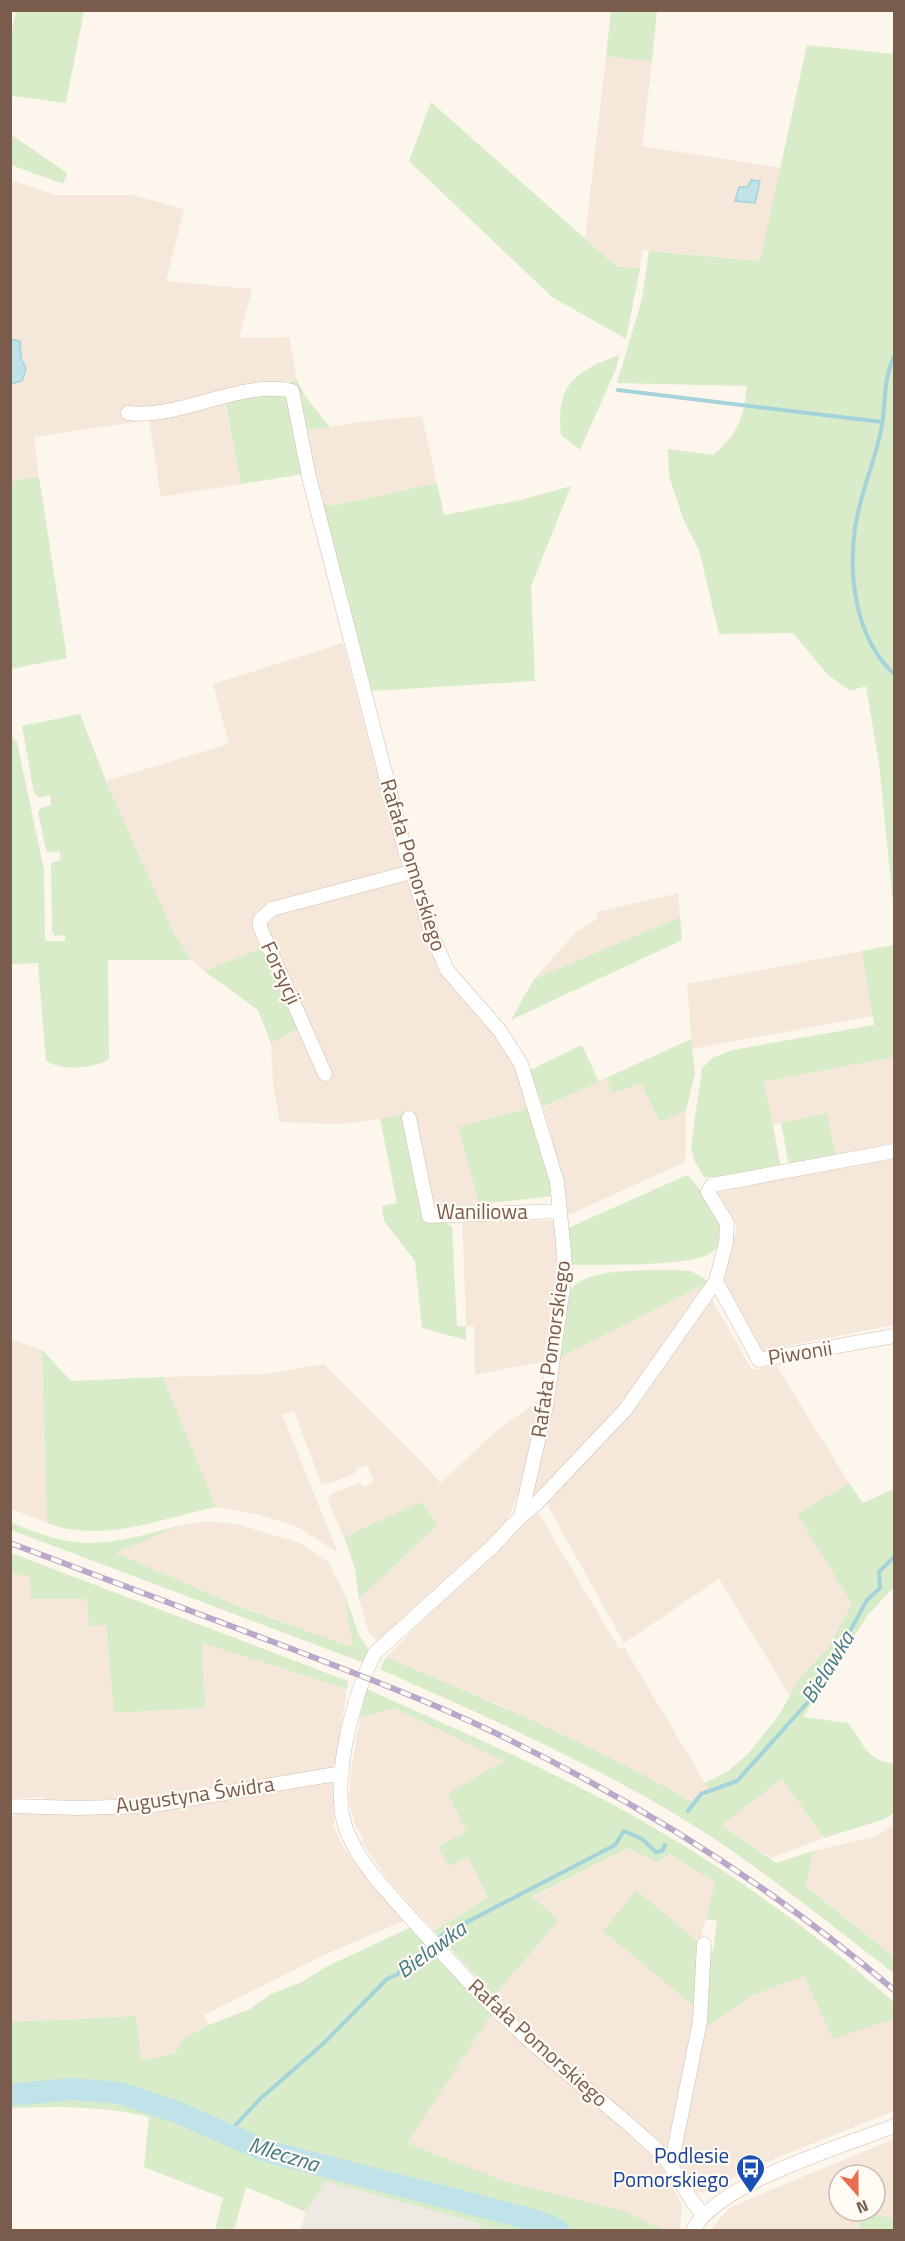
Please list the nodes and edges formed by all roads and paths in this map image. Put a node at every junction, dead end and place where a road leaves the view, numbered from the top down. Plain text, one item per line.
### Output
1 (128, 413) dead end
2 (411, 872) junction
3 (325, 1074) dead end
4 (409, 1118) dead end
5 (894, 1151) edge
6 (560, 1211) junction
7 (716, 1281) junction
8 (894, 1336) edge
9 (521, 1516) junction
10 (342, 1773) junction
11 (10, 1806) edge
12 (704, 1944) dead end
13 (894, 2126) edge
14 (671, 2166) junction
15 (703, 2214) junction
16 (693, 2230) edge

1 - 2 street, Rafała Pomorskiego
2 - 3 street, Forsycji
2 - 6 street, Rafała Pomorskiego
4 - 6 street, Waniliowa
5 - 7 street, Rafała Pomorskiego
6 - 9 street, Rafała Pomorskiego
7 - 8 street, Piwonii
7 - 9 street, Rafała Pomorskiego
9 - 10 street, Rafała Pomorskiego
10 - 11 street, Augustyna Świdra
10 - 14 street, Rafała Pomorskiego
12 - 14 street
13 - 15 street
14 - 15 street, Rafała Pomorskiego
15 - 16 street

